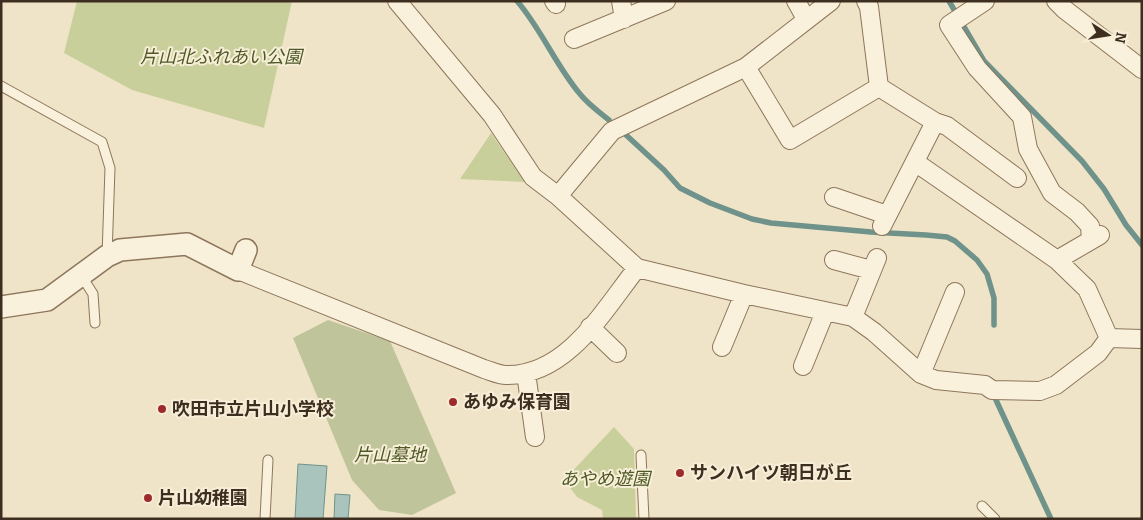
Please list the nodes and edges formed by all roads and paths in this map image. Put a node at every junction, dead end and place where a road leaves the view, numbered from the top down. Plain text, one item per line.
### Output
1 (397, 1) edge
2 (621, 1) edge
3 (666, 1) edge
4 (796, 1) edge
5 (831, 1) edge
6 (866, 1) edge
7 (985, 1) edge
8 (1056, 1) edge
9 (624, 19) junction
10 (806, 19) junction
11 (574, 39) dead end
12 (746, 67) junction
13 (1142, 69) edge
14 (1, 86) edge
15 (879, 87) junction
16 (935, 122) junction
17 (914, 162) junction
18 (1017, 178) dead end
19 (558, 196) junction
20 (834, 197) dead end
21 (246, 250) dead end
22 (107, 256) junction
23 (834, 260) dead end
24 (1057, 260) junction
25 (637, 268) junction
26 (238, 270) junction
27 (81, 275) junction
28 (955, 292) dead end
29 (744, 294) junction
30 (1, 307) edge
31 (825, 312) junction
32 (853, 317) junction
33 (95, 323) dead end
34 (590, 327) junction
35 (1109, 338) junction
36 (1142, 338) edge
37 (722, 347) dead end
38 (617, 353) dead end
39 (803, 366) dead end
40 (526, 373) junction
41 (921, 374) junction
42 (535, 437) dead end
43 (641, 455) dead end
44 (268, 460) dead end
45 (982, 506) dead end
46 (265, 519) edge
47 (644, 519) edge
48 (995, 519) edge

1 - 19 street
2 - 9 street
3 - 9 street
4 - 10 street
5 - 10 street
6 - 15 street
7 - 24 street
8 - 13 street
9 - 11 street
10 - 12 street
12 - 15 street
12 - 19 street
14 - 22 lane
15 - 16 street
16 - 17 street
16 - 18 street
17 - 20 street
17 - 24 street
19 - 25 street
21 - 26 street
22 - 26 street
22 - 27 street
23 - 32 street
24 - 35 street
25 - 29 street
25 - 34 street
26 - 40 street
27 - 30 street
27 - 33 lane
28 - 41 street
29 - 31 street
29 - 37 street
31 - 32 street
31 - 39 street
32 - 41 street
34 - 38 street
34 - 40 street
35 - 36 street
35 - 41 street
40 - 42 street
43 - 47 lane
44 - 46 lane
45 - 48 lane

